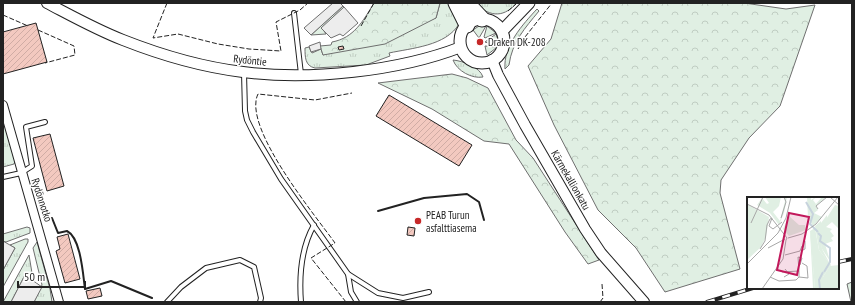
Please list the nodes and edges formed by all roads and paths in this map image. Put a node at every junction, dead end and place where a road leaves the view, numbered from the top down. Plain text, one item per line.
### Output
1 (47, 3) edge
2 (456, 3) edge
3 (467, 3) edge
4 (528, 3) edge
5 (294, 13) dead end
6 (482, 19) junction
7 (467, 25) junction
8 (502, 31) junction
9 (461, 47) junction
10 (492, 60) junction
11 (244, 72) junction
12 (300, 74) junction
13 (3, 105) edge
14 (45, 122) dead end
15 (21, 172) junction
16 (3, 177) edge
17 (314, 225) junction
18 (348, 274) junction
19 (429, 292) dead end
20 (59, 302) edge
21 (167, 302) edge
22 (260, 302) edge
23 (301, 302) edge
24 (357, 302) edge
25 (644, 302) edge

1 - 11 street, Rydöntie
2 - 7 highway
3 - 6 highway
4 - 8 main road
5 - 12 lane
6 - 7 main road
6 - 8 main road
7 - 9 main road
8 - 10 main road
9 - 10 main road
9 - 12 street, Rydöntie
10 - 25 street, Kärmekallionkatu
11 - 12 street, Rydöntie
11 - 17 lane
13 - 15 street, Rydönnotko
14 - 15 lane
15 - 16 lane
15 - 20 street, Rydönnotko
17 - 18 lane
17 - 23 lane
18 - 19 lane
18 - 24 lane
21 - 22 lane

